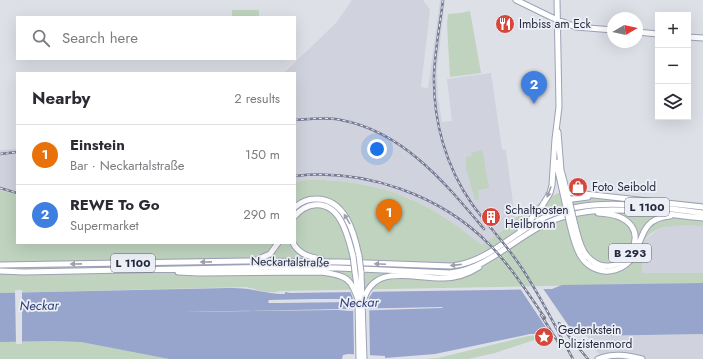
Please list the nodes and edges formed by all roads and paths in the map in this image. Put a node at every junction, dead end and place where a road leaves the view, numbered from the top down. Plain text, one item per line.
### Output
1 (516, 0) edge
2 (557, 0) edge
3 (557, 19) junction
4 (607, 29) edge
5 (643, 33) edge
6 (655, 34) edge
7 (691, 37) edge
8 (703, 38) edge
9 (557, 125) junction
10 (554, 154) junction
11 (566, 192) junction
12 (612, 197) junction
13 (567, 204) junction
14 (296, 206) edge
15 (703, 207) edge
16 (581, 213) junction
17 (703, 213) edge
18 (296, 215) edge
19 (680, 216) junction
20 (703, 218) edge
21 (573, 225) junction
22 (510, 239) junction
23 (278, 244) edge
24 (294, 244) edge
25 (493, 256) junction
26 (245, 261) junction
27 (340, 262) junction
28 (0, 266) edge
29 (156, 270) junction
30 (0, 271) edge
31 (358, 272) junction
32 (358, 288) junction
33 (361, 303) junction
34 (358, 359) edge
35 (364, 359) edge
36 (598, 359) edge
37 (642, 359) edge

1 - 3 main road
2 - 3 main road
3 - 4 main road
3 - 9 main road, B 293
5 - 6 main road
7 - 8 main road
9 - 10 main road, B 293
9 - 11 main road, B 293
10 - 13 main road, Neckartalstraße
10 -> 22 main road, B 293
11 - 12 main road
11 - 13 main road, B 293
12 - 13 main road
12 - 15 main road
13 - 21 main road, Neckartalstraße / B 293, bridge
31 -> 14 main road, bridge
16 - 19 main road, Neckartalstraße / L 1100
16 - 21 main road, Neckartalstraße / B 293
16 - 25 main road, Neckartalstraße
17 - 22 main road, Neckartalstraße / L 1100
18 - 31 main road, bridge
19 - 20 main road, Neckartalstraße / L 1100
19 - 21 main road, Neckartalstraße
22 -> 27 main road, Neckartalstraße / B 293
23 - 26 main road
24 - 27 main road, B 293
25 - 29 main road, Neckartalstraße / L 1100
25 - 33 main road, Neckartalstraße
26 - 27 main road, Neckartalstraße / L 1100
26 -> 28 main road, Neckartalstraße / L 1100
29 - 30 main road, Neckartalstraße / L 1100
29 - 32 main road, Neckartalstraße
31 - 32 main road
32 - 33 main road, Neckartalstraße
33 - 34 main road
33 - 35 main road
36 - 37 main road

